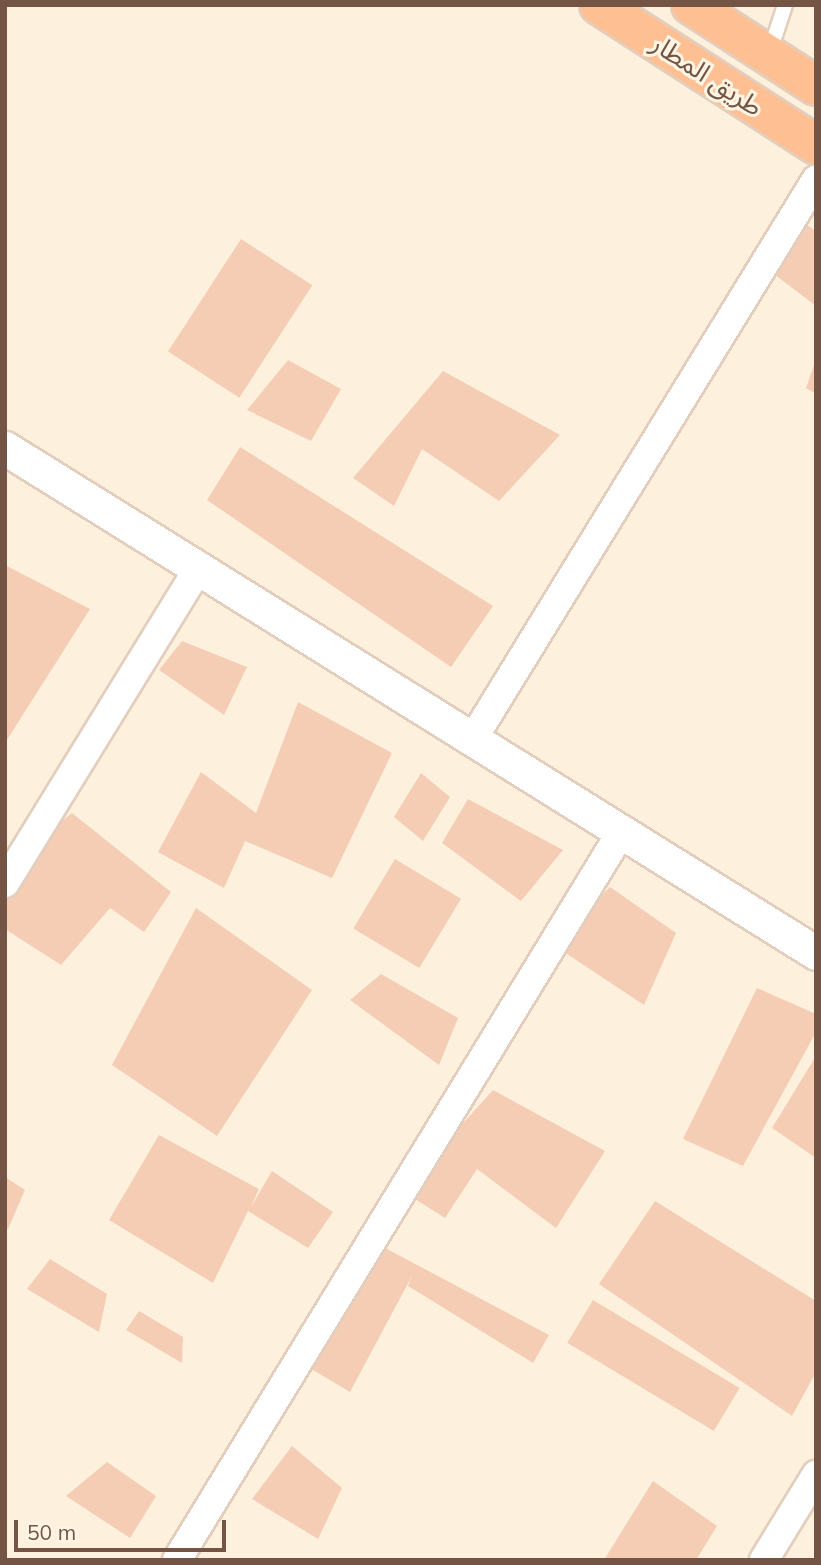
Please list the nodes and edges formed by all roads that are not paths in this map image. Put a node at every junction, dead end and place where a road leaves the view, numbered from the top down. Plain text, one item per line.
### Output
1 (599, 5) edge
2 (691, 5) edge
3 (785, 5) edge
4 (769, 55) junction
5 (816, 86) edge
6 (816, 145) edge
7 (816, 180) edge
8 (5, 448) edge
9 (198, 568) junction
10 (474, 737) junction
11 (622, 831) junction
12 (5, 883) edge
13 (816, 953) edge
14 (816, 1475) edge
15 (177, 1560) edge
16 (764, 1560) edge

1 - 6 highway, طريق المطار
2 - 4 highway, طريق المطار
3 - 4 lane
4 - 5 highway, طريق المطار
7 - 10 street
8 - 9 street
9 - 10 street
9 - 12 street
10 - 11 street
11 - 13 street
11 - 15 street
14 - 16 street

